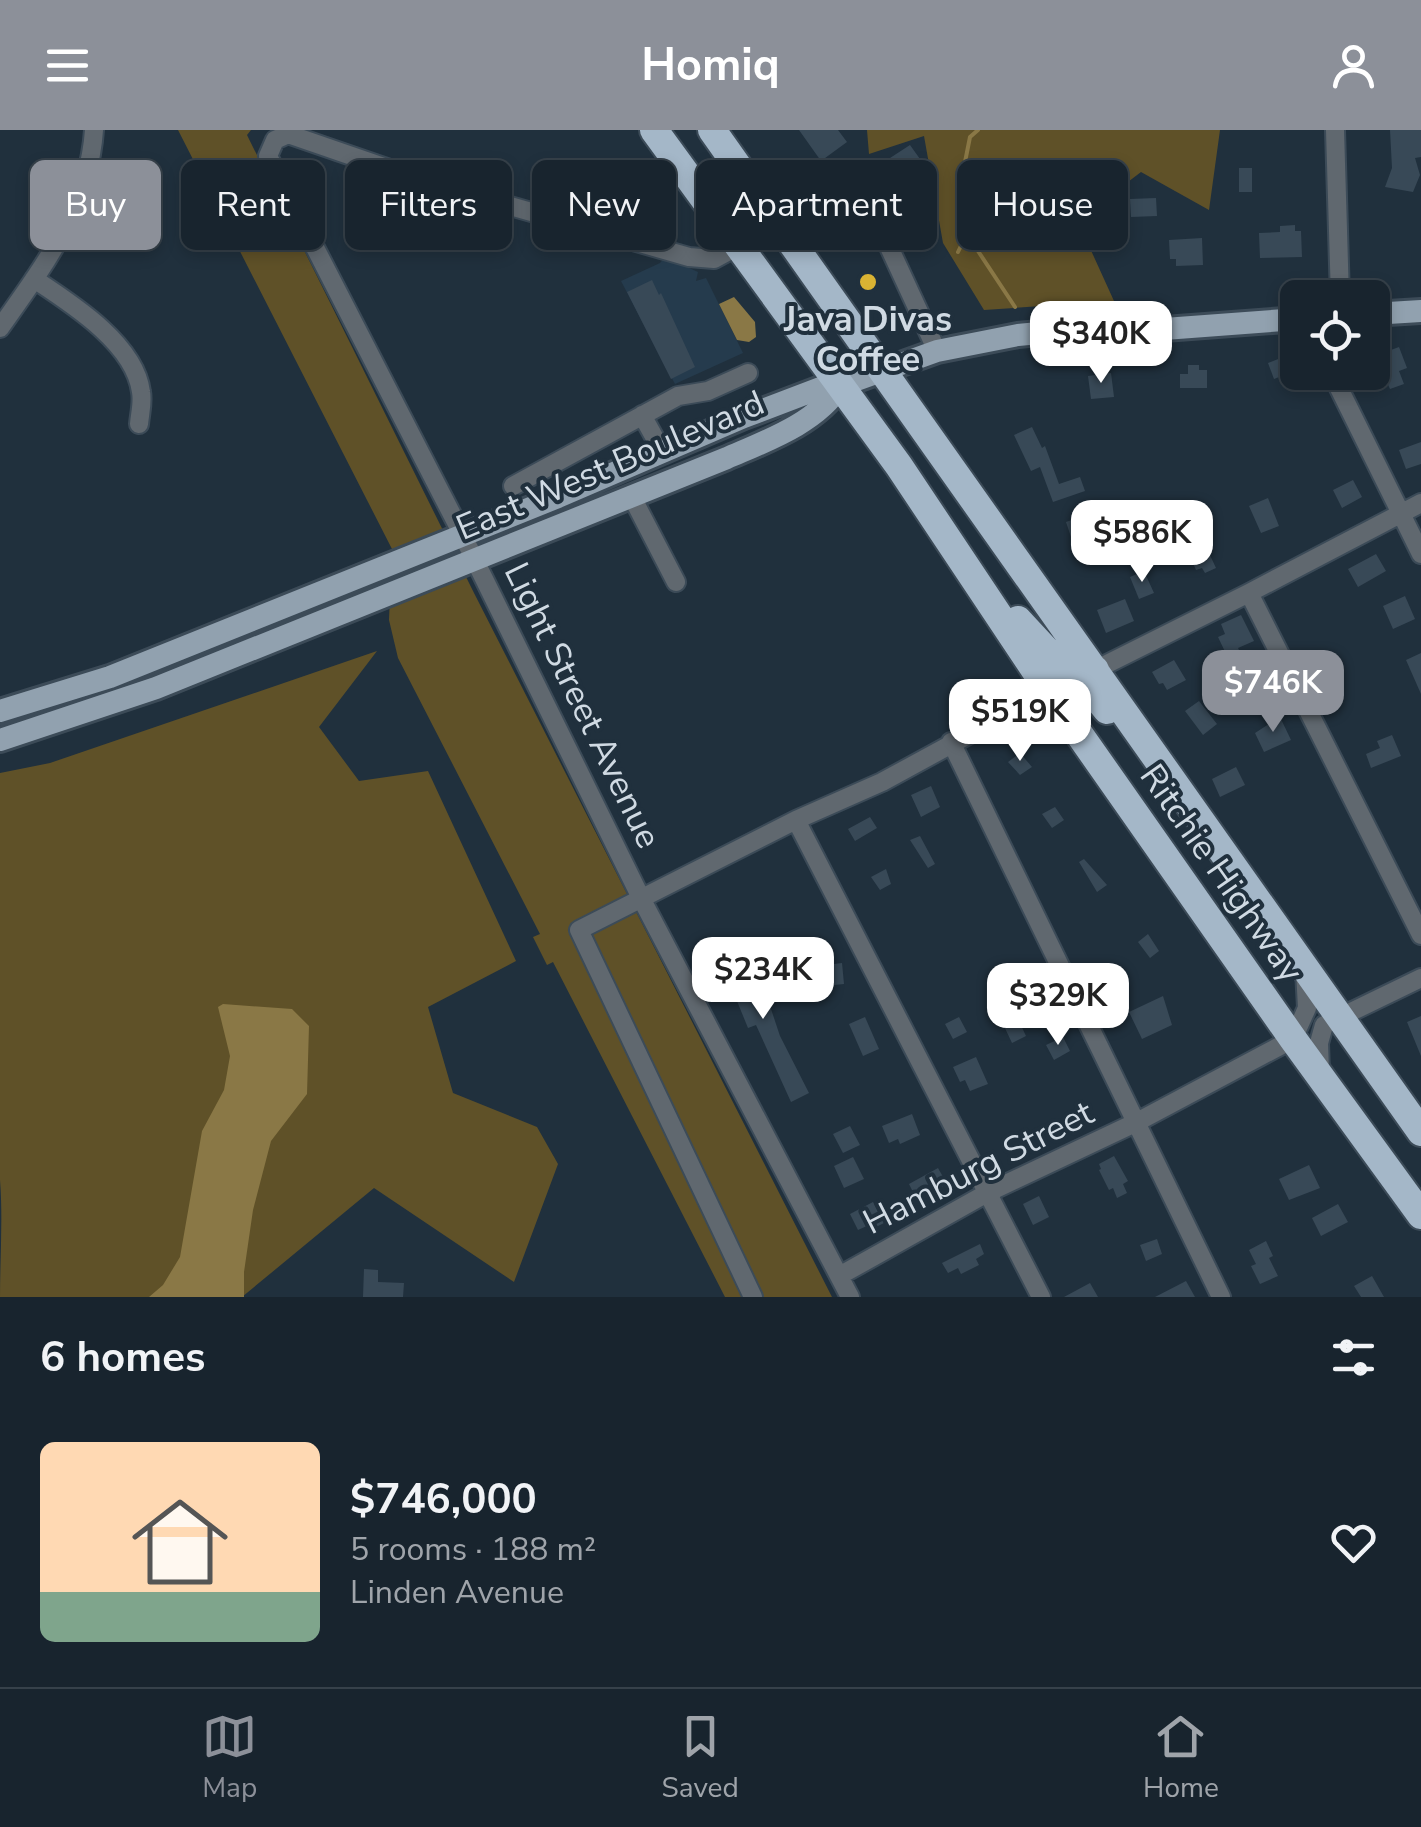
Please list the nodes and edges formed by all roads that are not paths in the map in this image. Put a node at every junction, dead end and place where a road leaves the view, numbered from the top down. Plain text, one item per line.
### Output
1 (94, 130) edge
2 (654, 130) edge
3 (712, 130) edge
4 (1335, 130) edge
5 (696, 188) edge
6 (731, 250) edge
7 (741, 250) edge
8 (890, 250) edge
9 (34, 279) junction
10 (1339, 280) edge
11 (1421, 311) edge
12 (1390, 313) edge
13 (1280, 320) edge
14 (0, 328) edge
15 (937, 351) junction
16 (881, 370) junction
17 (748, 372) dead end
18 (840, 386) junction
19 (1340, 390) edge
20 (642, 415) junction
21 (139, 424) dead end
22 (662, 451) junction
23 (513, 486) dead end
24 (631, 495) junction
25 (1421, 502) edge
26 (1400, 514) junction
27 (462, 534) junction
28 (1421, 554) edge
29 (476, 561) junction
30 (965, 565) junction
31 (676, 582) dead end
32 (1250, 594) junction
33 (1094, 670) junction
34 (1049, 691) junction
35 (0, 711) edge
36 (0, 740) edge
37 (951, 742) junction
38 (1184, 797) junction
39 (796, 820) junction
40 (641, 898) junction
41 (1421, 936) edge
42 (1304, 966) junction
43 (1421, 978) edge
44 (1340, 1016) junction
45 (1293, 1039) junction
46 (1320, 1077) junction
47 (1138, 1122) junction
48 (1421, 1132) edge
49 (990, 1192) junction
50 (1421, 1215) edge
51 (840, 1276) junction
52 (753, 1297) edge
53 (850, 1297) edge
54 (1041, 1297) edge
55 (1221, 1297) edge

1 - 9 street
2 - 5 highway, Ritchie Highway
3 - 16 highway
4 - 10 street
6 - 27 street, Light Street Avenue
7 - 18 highway, Ritchie Highway
8 - 15 street
9 - 14 street
9 - 21 street
11 - 12 main road
13 - 15 main road
15 - 16 main road
16 - 18 main road
16 - 33 highway
17 - 20 street
18 - 22 main road, East West Boulevard
18 - 24 main road, East West Boulevard
18 - 30 highway, Ritchie Highway
19 - 26 street
20 - 22 street
20 - 23 street
22 - 27 main road, East West Boulevard
24 - 29 main road, East West Boulevard
24 - 31 street
25 - 26 street
26 - 28 street
26 - 32 street
27 - 29 street, Light Street Avenue
27 - 35 main road, East West Boulevard
29 - 36 main road, East West Boulevard
29 - 40 street, Light Street Avenue
30 - 33 highway
30 - 34 highway, Ritchie Highway
32 - 33 street
32 - 41 street
33 - 38 highway
34 - 37 street
34 - 38 highway
34 - 45 highway, Ritchie Highway
37 - 39 street
37 - 47 street
38 - 42 highway
39 - 40 street
39 - 49 street
40 - 51 street, Light Street Avenue
40 - 52 street
42 - 44 highway
42 - 45 street
43 - 44 street
44 - 46 street
44 - 48 highway
45 - 46 highway, Ritchie Highway
45 - 47 street, Hamburg Street
46 - 50 highway, Ritchie Highway
47 - 49 street, Hamburg Street
47 - 55 street
49 - 51 street, Hamburg Street
49 - 54 street
51 - 53 street, Light Street Avenue

